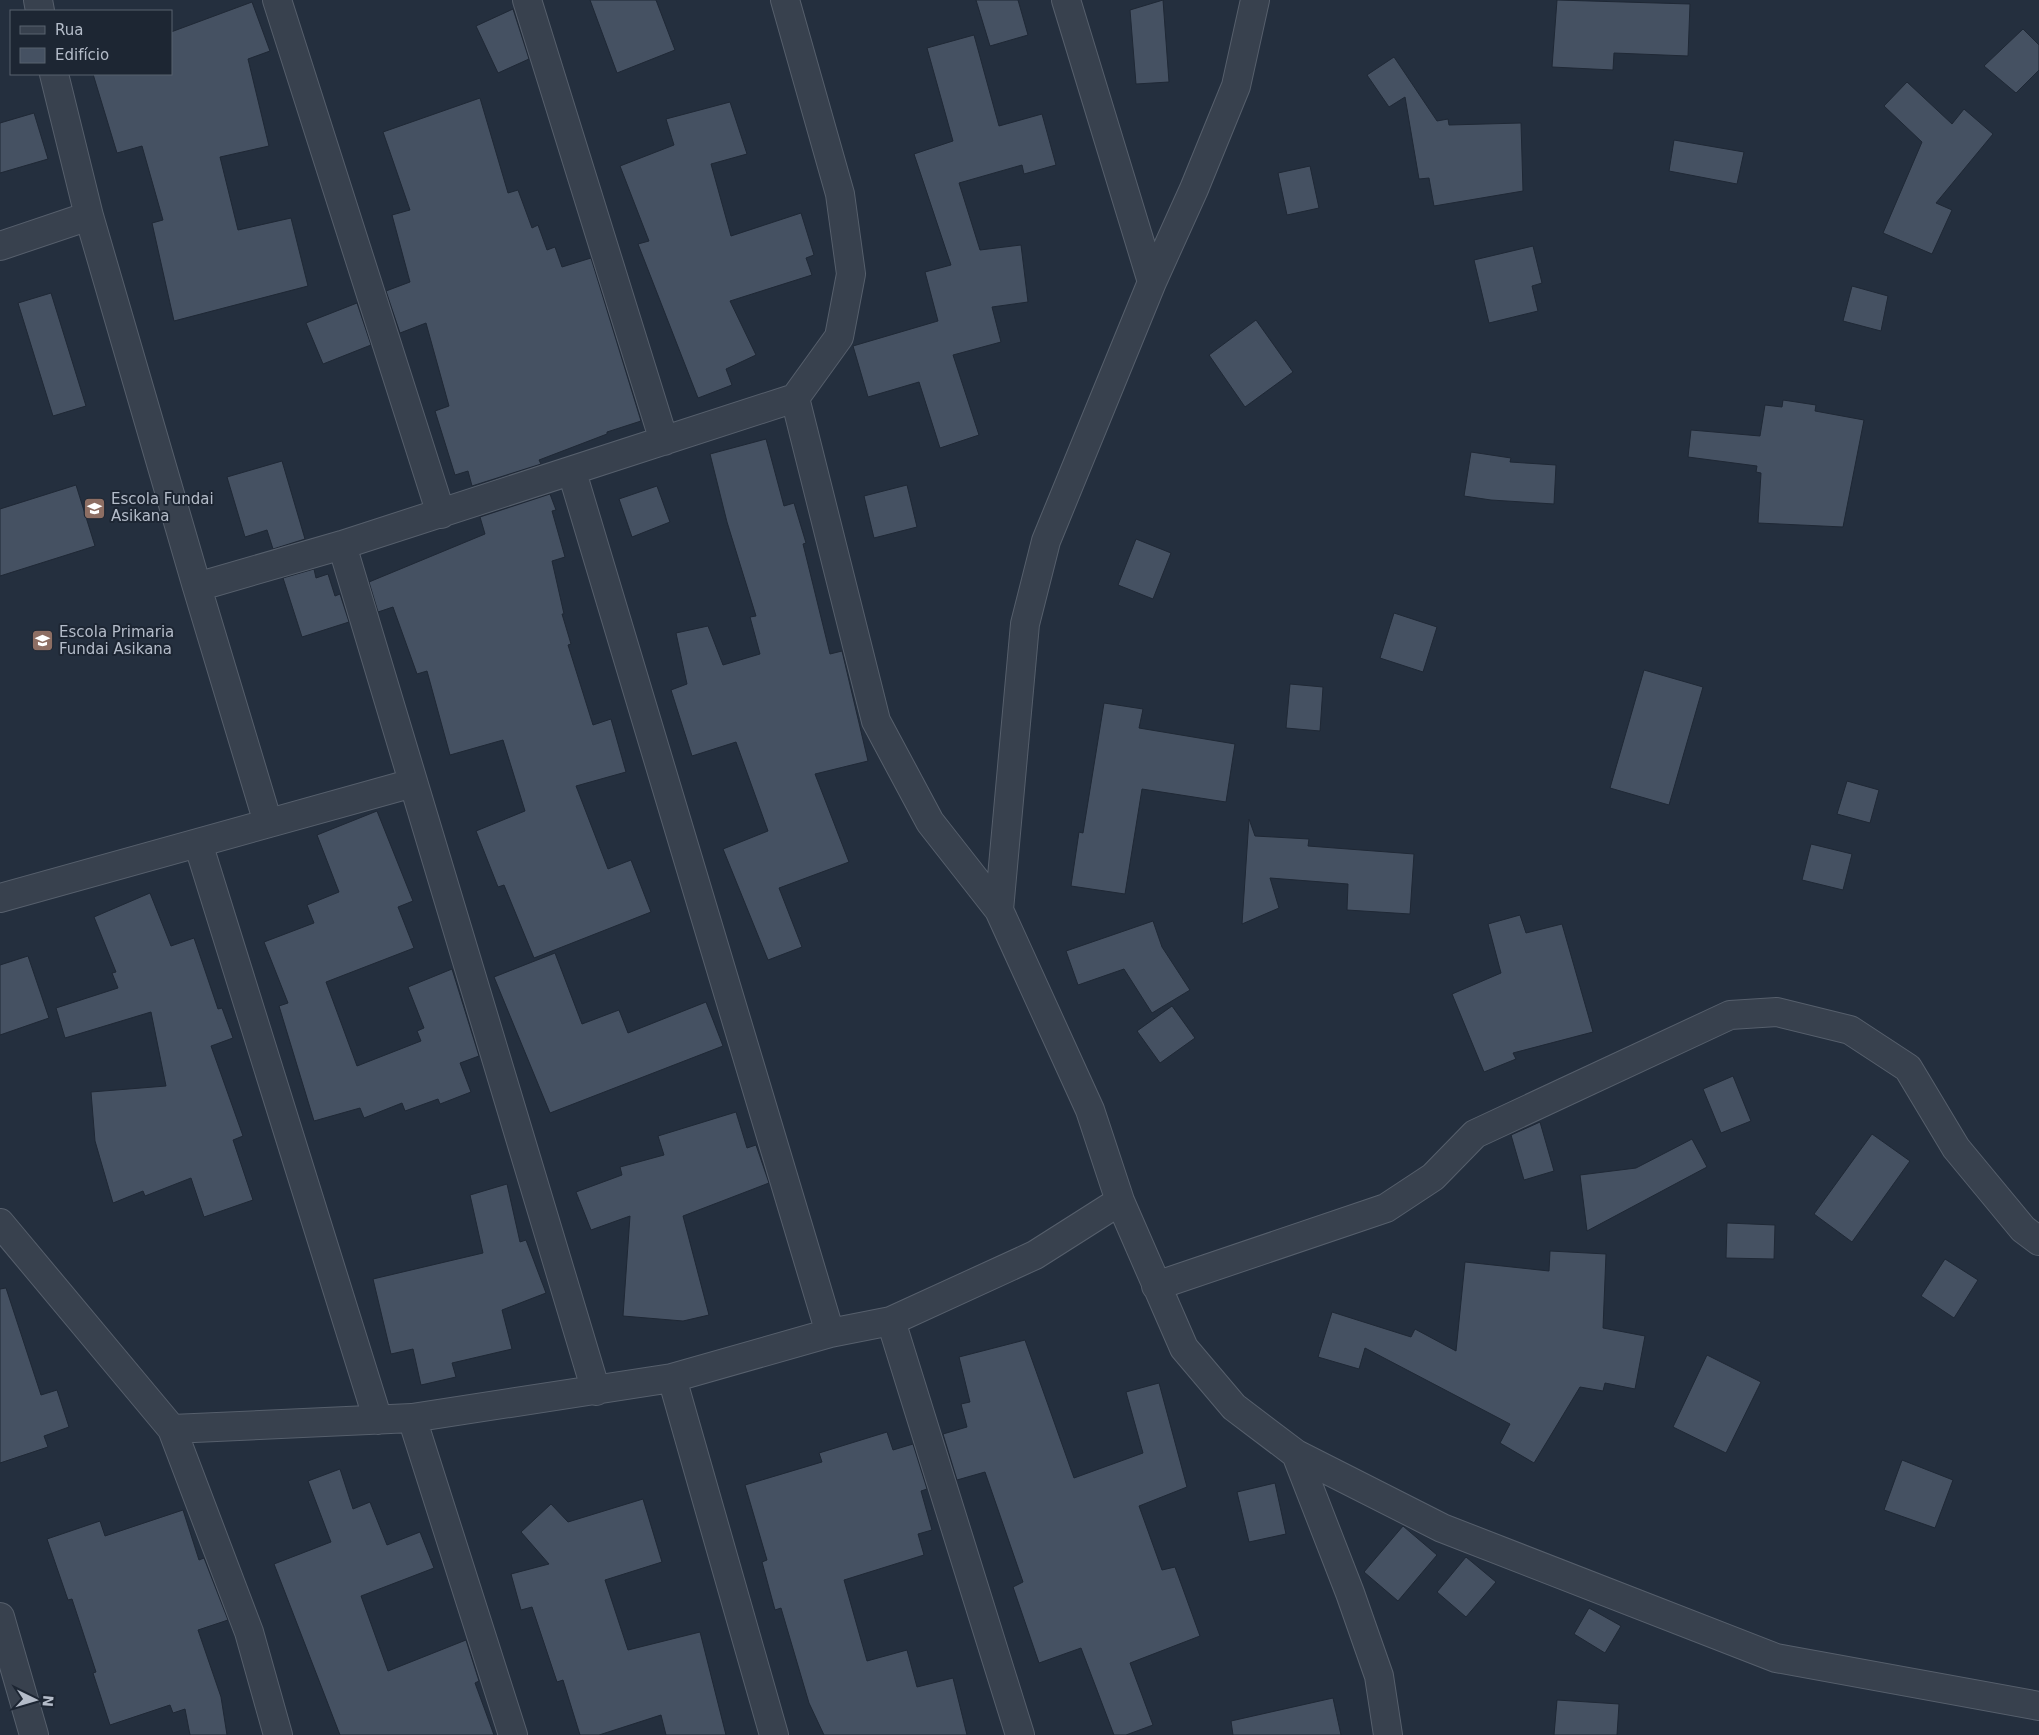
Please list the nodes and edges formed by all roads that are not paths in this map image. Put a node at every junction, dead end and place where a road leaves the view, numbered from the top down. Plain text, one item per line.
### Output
1 (277, 0) edge
2 (528, 0) edge
3 (785, 0) edge
4 (1066, 0) edge
5 (1254, 0) edge
6 (54, 75) edge
7 (89, 216) junction
8 (0, 246) edge
9 (1152, 282) junction
10 (795, 398) junction
11 (664, 441) junction
12 (572, 472) junction
13 (441, 514) junction
14 (342, 545) junction
15 (197, 587) junction
16 (413, 783) junction
17 (268, 823) junction
18 (198, 843) junction
19 (0, 898) edge
20 (999, 910) junction
21 (1120, 1201) junction
22 (0, 1224) edge
23 (2039, 1241) edge
24 (1156, 1286) junction
25 (892, 1321) junction
26 (830, 1333) junction
27 (672, 1378) junction
28 (596, 1391) junction
29 (412, 1418) junction
30 (378, 1420) junction
31 (172, 1429) junction
32 (1296, 1454) junction
33 (0, 1617) edge
34 (2039, 1706) edge
35 (34, 1735) edge
36 (278, 1735) edge
37 (513, 1735) edge
38 (774, 1735) edge
39 (1020, 1735) edge
40 (1388, 1735) edge

1 - 13 street
2 - 11 street
3 - 10 street
4 - 9 street
5 - 9 street
6 - 7 street
7 - 8 street
7 - 15 street
9 - 20 street
10 - 11 street
10 - 20 street
11 - 12 street
12 - 13 street
12 - 26 street
13 - 14 street
14 - 15 street
14 - 16 street
15 - 17 street
16 - 17 street
16 - 28 street
17 - 18 street
18 - 19 street
18 - 30 street
20 - 21 street
21 - 24 street
21 - 25 street
22 - 31 street
23 - 24 street
24 - 32 street
25 - 26 street
25 - 39 street
26 - 27 street
27 - 28 street
27 - 38 street
28 - 29 street
29 - 30 street
29 - 37 street
30 - 31 street
31 - 36 street
32 - 34 street
32 - 40 street
33 - 35 street

